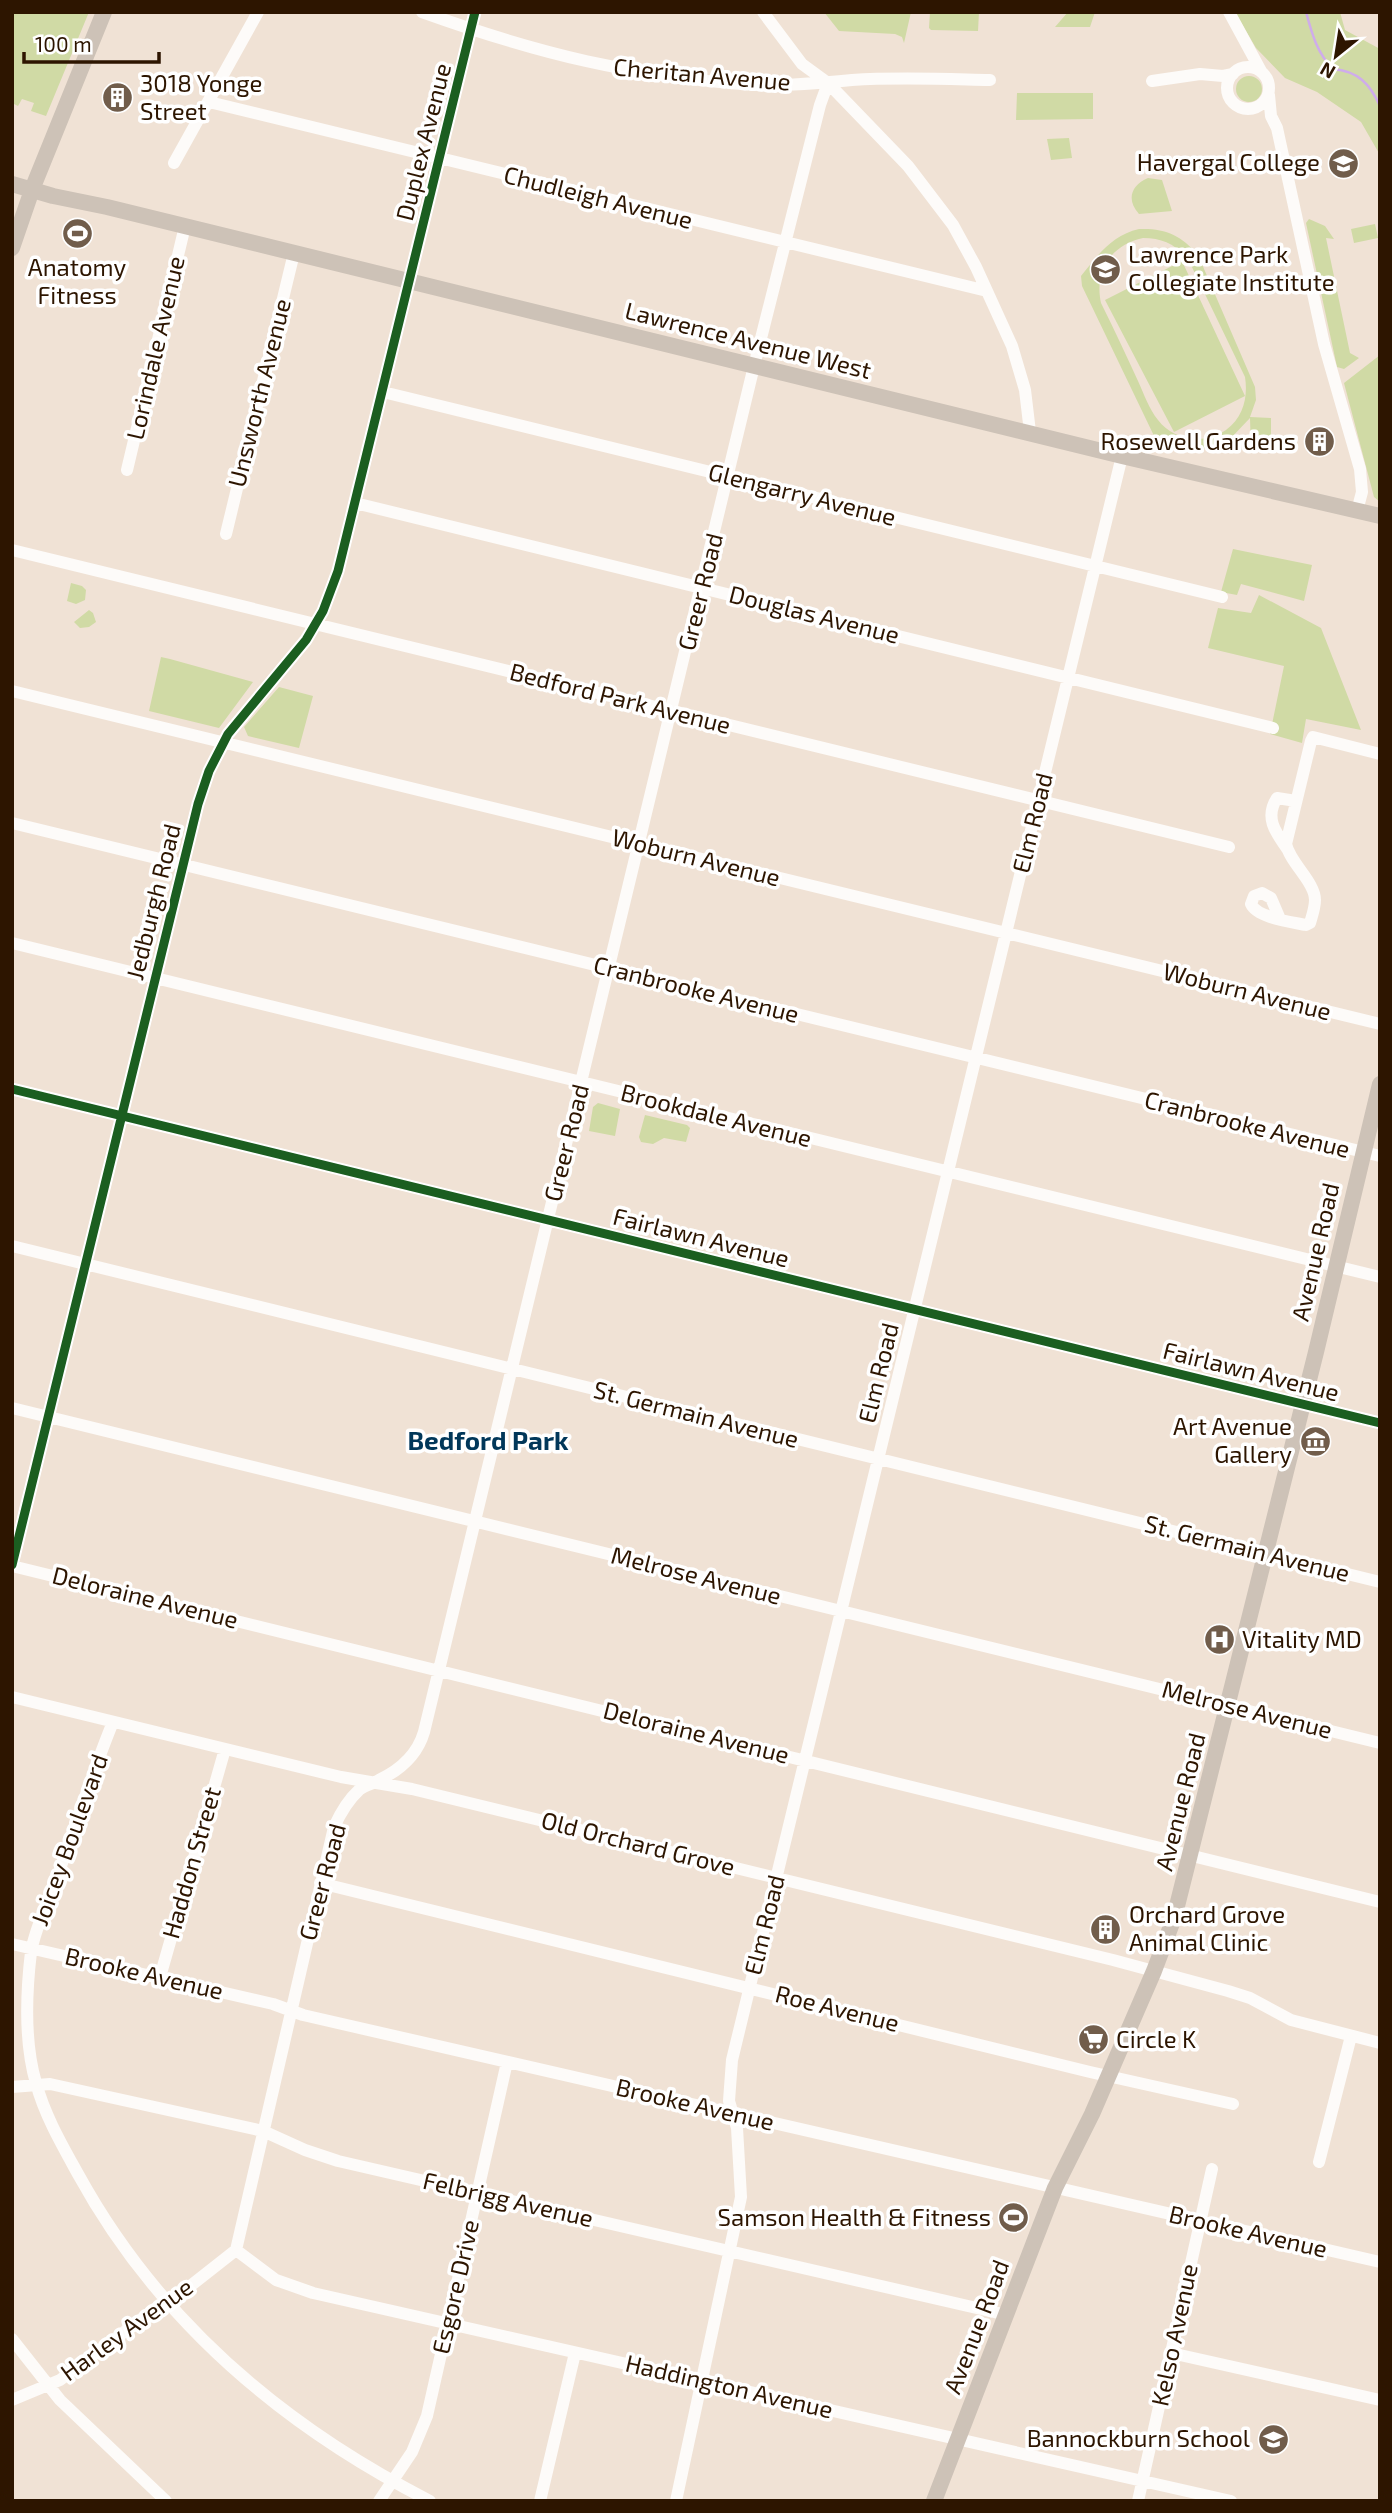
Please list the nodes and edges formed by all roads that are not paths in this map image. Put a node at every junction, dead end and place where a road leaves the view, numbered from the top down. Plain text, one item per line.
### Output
1 (104, 12) edge
2 (258, 12) edge
3 (422, 12) edge
4 (475, 12) edge
5 (763, 12) edge
6 (1230, 12) edge
7 (1238, 29) junction
8 (471, 30) junction
9 (1235, 72) junction
10 (1264, 74) junction
11 (1191, 76) junction
12 (990, 80) dead end
13 (1152, 81) dead end
14 (828, 83) junction
15 (1269, 95) junction
16 (1228, 96) junction
17 (209, 102) junction
18 (1247, 110) junction
19 (1278, 134) junction
20 (440, 159) junction
21 (174, 163) dead end
22 (12, 177) edge
23 (12, 184) edge
24 (34, 186) junction
25 (186, 226) junction
26 (786, 244) junction
27 (12, 248) edge
28 (294, 253) junction
29 (409, 282) junction
30 (987, 291) junction
31 (754, 366) junction
32 (383, 392) junction
33 (1030, 432) junction
34 (1122, 456) junction
35 (127, 470) dead end
36 (729, 477) junction
37 (355, 503) junction
38 (1357, 511) junction
39 (1380, 516) edge
40 (226, 534) dead end
41 (12, 550) edge
42 (1096, 566) junction
43 (702, 588) junction
44 (1222, 597) dead end
45 (315, 624) junction
46 (1068, 677) junction
47 (12, 691) edge
48 (671, 711) junction
49 (1273, 728) dead end
50 (224, 743) junction
51 (1378, 753) edge
52 (1296, 800) junction
53 (1038, 801) junction
54 (12, 823) edge
55 (639, 844) junction
56 (1229, 848) dead end
57 (1288, 850) junction
58 (183, 865) junction
59 (1284, 920) dead end
60 (1006, 933) junction
61 (12, 943) edge
62 (610, 969) junction
63 (155, 978) junction
64 (1380, 1024) edge
65 (975, 1058) junction
66 (581, 1083) junction
67 (1380, 1084) edge
68 (12, 1089) edge
69 (121, 1116) junction
70 (1372, 1155) edge
71 (948, 1173) junction
72 (548, 1220) junction
73 (12, 1246) edge
74 (85, 1264) junction
75 (1335, 1267) junction
76 (1380, 1277) edge
77 (914, 1310) junction
78 (512, 1369) junction
79 (1302, 1405) junction
80 (12, 1408) edge
81 (48, 1417) junction
82 (1380, 1423) edge
83 (878, 1460) junction
84 (475, 1522) junction
85 (1266, 1554) junction
86 (12, 1565) edge
87 (1380, 1582) edge
88 (841, 1611) junction
89 (439, 1670) junction
90 (12, 1697) edge
91 (1228, 1707) junction
92 (113, 1722) junction
93 (1380, 1743) edge
94 (225, 1749) junction
95 (805, 1760) junction
96 (376, 1782) junction
97 (1191, 1856) junction
98 (776, 1878) junction
99 (320, 1883) junction
100 (1380, 1902) edge
101 (12, 1944) edge
102 (32, 1948) junction
103 (1154, 1971) junction
104 (160, 1977) junction
105 (749, 1988) junction
106 (291, 2011) junction
107 (1351, 2036) junction
108 (1380, 2043) edge
109 (507, 2062) junction
110 (1108, 2075) junction
111 (36, 2084) junction
112 (12, 2087) edge
113 (1233, 2104) dead end
114 (734, 2114) junction
115 (263, 2131) junction
116 (1319, 2162) dead end
117 (1212, 2169) dead end
118 (1055, 2188) junction
119 (477, 2193) junction
120 (1200, 2221) junction
121 (236, 2250) junction
122 (730, 2251) junction
123 (1380, 2262) edge
124 (167, 2302) junction
125 (1007, 2315) junction
126 (449, 2323) junction
127 (12, 2339) edge
128 (575, 2353) junction
129 (1171, 2353) junction
130 (703, 2382) junction
131 (48, 2386) junction
132 (12, 2400) edge
133 (1380, 2400) edge
134 (958, 2439) junction
135 (1143, 2480) junction
136 (392, 2482) junction
137 (166, 2501) edge
138 (379, 2501) edge
139 (430, 2501) edge
140 (540, 2501) edge
141 (676, 2501) edge
142 (934, 2501) edge
143 (1138, 2501) edge
144 (1231, 2501) edge

1 - 24 main road
2 - 17 street
3 - 8 street, Cheritan Avenue
4 - 8 street, Duplex Avenue
5 - 14 street
6 - 7 street
7 - 9 street
7 - 10 street
8 - 14 street, Cheritan Avenue
8 - 20 street, Duplex Avenue
9 - 10 street
9 - 11 street
9 - 16 street
10 - 15 street
11 - 13 street
11 - 16 street
12 - 14 street, Cheritan Avenue
14 - 26 street, Greer Road
14 - 30 street
15 - 18 street
15 - 19 street
16 - 18 street
17 - 20 street, Chudleigh Avenue
17 - 21 street
18 - 19 street
19 - 38 street
20 - 26 street, Chudleigh Avenue
20 - 29 street, Duplex Avenue
22 - 24 main road
23 - 24 main road
24 - 25 main road, Lawrence Avenue West
24 - 27 main road
25 - 28 main road, Lawrence Avenue West
25 - 35 street, Lorindale Avenue
26 - 30 street, Chudleigh Avenue
26 - 31 street, Greer Road
28 - 29 main road, Lawrence Avenue West
28 - 40 street, Unsworth Avenue
29 - 31 main road, Lawrence Avenue West
29 - 32 street, Jedburgh Road
30 - 33 street
31 - 33 main road, Lawrence Avenue West
31 - 36 street, Greer Road
32 - 36 street, Glengarry Avenue
32 - 37 street, Jedburgh Road
33 - 34 main road, Lawrence Avenue West
34 - 38 main road, Lawrence Avenue West
34 - 42 street, Elm Road
36 - 42 street, Glengarry Avenue
36 - 43 street, Greer Road
37 - 43 street, Douglas Avenue
37 - 45 street, Jedburgh Road
38 - 39 main road, Lawrence Avenue West
41 - 45 street, Bedford Park Avenue
42 - 44 street, Glengarry Avenue
42 - 46 street, Elm Road
43 - 46 street, Douglas Avenue
43 - 48 street, Greer Road
45 - 48 street, Bedford Park Avenue
45 - 50 street, Jedburgh Road
46 - 49 street, Douglas Avenue
46 - 53 street, Elm Road
47 - 50 street, Woburn Avenue
48 - 53 street, Bedford Park Avenue
48 - 55 street, Greer Road
50 - 55 street, Woburn Avenue
50 - 58 street, Jedburgh Road
51 - 52 street
52 - 57 street
52 - 57 street
53 - 56 street, Bedford Park Avenue
53 - 60 street, Elm Road
54 - 58 street, Cranbrooke Avenue
55 - 60 street, Woburn Avenue
55 - 62 street, Greer Road
57 - 59 street
58 - 62 street, Cranbrooke Avenue
58 - 63 street, Jedburgh Road
60 - 64 street, Woburn Avenue
60 - 65 street, Elm Road
61 - 63 street, Brookdale Avenue
62 - 65 street, Cranbrooke Avenue
62 - 66 street, Greer Road
63 - 66 street, Brookdale Avenue
63 - 69 street, Jedburgh Road
65 - 70 street, Cranbrooke Avenue
65 - 71 street, Elm Road
66 - 71 street, Brookdale Avenue
66 - 72 street, Greer Road
67 - 70 main road, Avenue Road
68 - 69 street, Fairlawn Avenue
69 - 72 street, Fairlawn Avenue
69 - 74 street, Jedburgh Road
70 - 75 main road, Avenue Road
71 - 75 street, Brookdale Avenue
71 - 77 street, Elm Road
72 - 77 street, Fairlawn Avenue
72 - 78 street, Greer Road
73 - 74 street, St. Germain Avenue
74 - 78 street, St. Germain Avenue
74 - 81 street, Jedburgh Road
75 - 76 street, Brookdale Avenue
75 - 79 main road, Avenue Road
77 - 79 street, Fairlawn Avenue
77 - 83 street, Elm Road
78 - 83 street, St. Germain Avenue
78 - 84 street, Greer Road
79 - 82 street, Fairlawn Avenue
79 - 85 main road, Avenue Road
80 - 81 street, Melrose Avenue
81 - 84 street, Melrose Avenue
81 - 86 street, Jedburgh Road
83 - 85 street, St. Germain Avenue
83 - 88 street, Elm Road
84 - 88 street, Melrose Avenue
84 - 89 street, Greer Road
85 - 87 street, St. Germain Avenue
85 - 91 main road, Avenue Road
86 - 89 street, Deloraine Avenue
88 - 91 street, Melrose Avenue
88 - 95 street, Elm Road
89 - 95 street, Deloraine Avenue
89 - 96 street, Greer Road
90 - 92 street, Old Orchard Grove
91 - 93 street, Melrose Avenue
91 - 97 main road, Avenue Road
92 - 94 street, Old Orchard Grove
92 - 102 street, Joicey Boulevard
94 - 96 street, Old Orchard Grove
94 - 104 street, Haddon Street
95 - 97 street, Deloraine Avenue
95 - 98 street, Elm Road
96 - 98 street, Old Orchard Grove
96 - 99 street, Greer Road
97 - 100 street, Deloraine Avenue
97 - 103 main road, Avenue Road
98 - 103 street, Old Orchard Grove
98 - 105 street, Elm Road
99 - 105 street, Roe Avenue
99 - 106 street, Greer Road
101 - 102 street, Brooke Avenue
102 - 104 street, Brooke Avenue
102 - 111 street, Joicey Boulevard
103 - 107 street, Old Orchard Grove
103 - 110 main road, Avenue Road
104 - 106 street, Brooke Avenue
105 - 110 street, Roe Avenue
105 - 114 street, Elm Road
106 - 109 street, Brooke Avenue
106 - 115 street, Greer Road
107 - 108 street, Old Orchard Grove
107 - 116 street
109 - 114 street, Brooke Avenue
109 - 119 street, Esgore Drive
110 - 113 street, Roe Avenue
110 - 118 main road, Avenue Road
111 - 112 street, Felbrigg Avenue
111 - 115 street, Felbrigg Avenue
111 - 124 street, Joicey Boulevard
114 - 118 street, Brooke Avenue
114 - 122 street, Elm Road
115 - 119 street, Felbrigg Avenue
115 - 121 street, Greer Road
117 - 120 street, Kelso Avenue
118 - 120 street, Brooke Avenue
118 - 125 main road, Avenue Road
119 - 122 street, Felbrigg Avenue
119 - 126 street, Esgore Drive
120 - 123 street, Brooke Avenue
120 - 129 street, Kelso Avenue
121 - 124 street, Harley Avenue
121 - 126 street, Haddington Avenue
122 - 125 street, Felbrigg Avenue
122 - 130 street, Elm Road
124 - 131 street, Harley Avenue
124 - 136 street, Joicey Boulevard
125 - 134 main road, Avenue Road
126 - 128 street, Haddington Avenue
126 - 136 street, Esgore Drive
127 - 131 street
128 - 130 street, Haddington Avenue
128 - 140 street
129 - 133 street
129 - 135 street, Kelso Avenue
130 - 134 street, Haddington Avenue
130 - 141 street, Elm Road
131 - 132 street, Harley Avenue
131 - 137 street
134 - 135 street, Haddington Avenue
134 - 142 main road, Avenue Road
135 - 143 street, Kelso Avenue
135 - 144 street, Haddington Avenue
136 - 138 street, Esgore Drive
136 - 139 street, Joicey Boulevard

